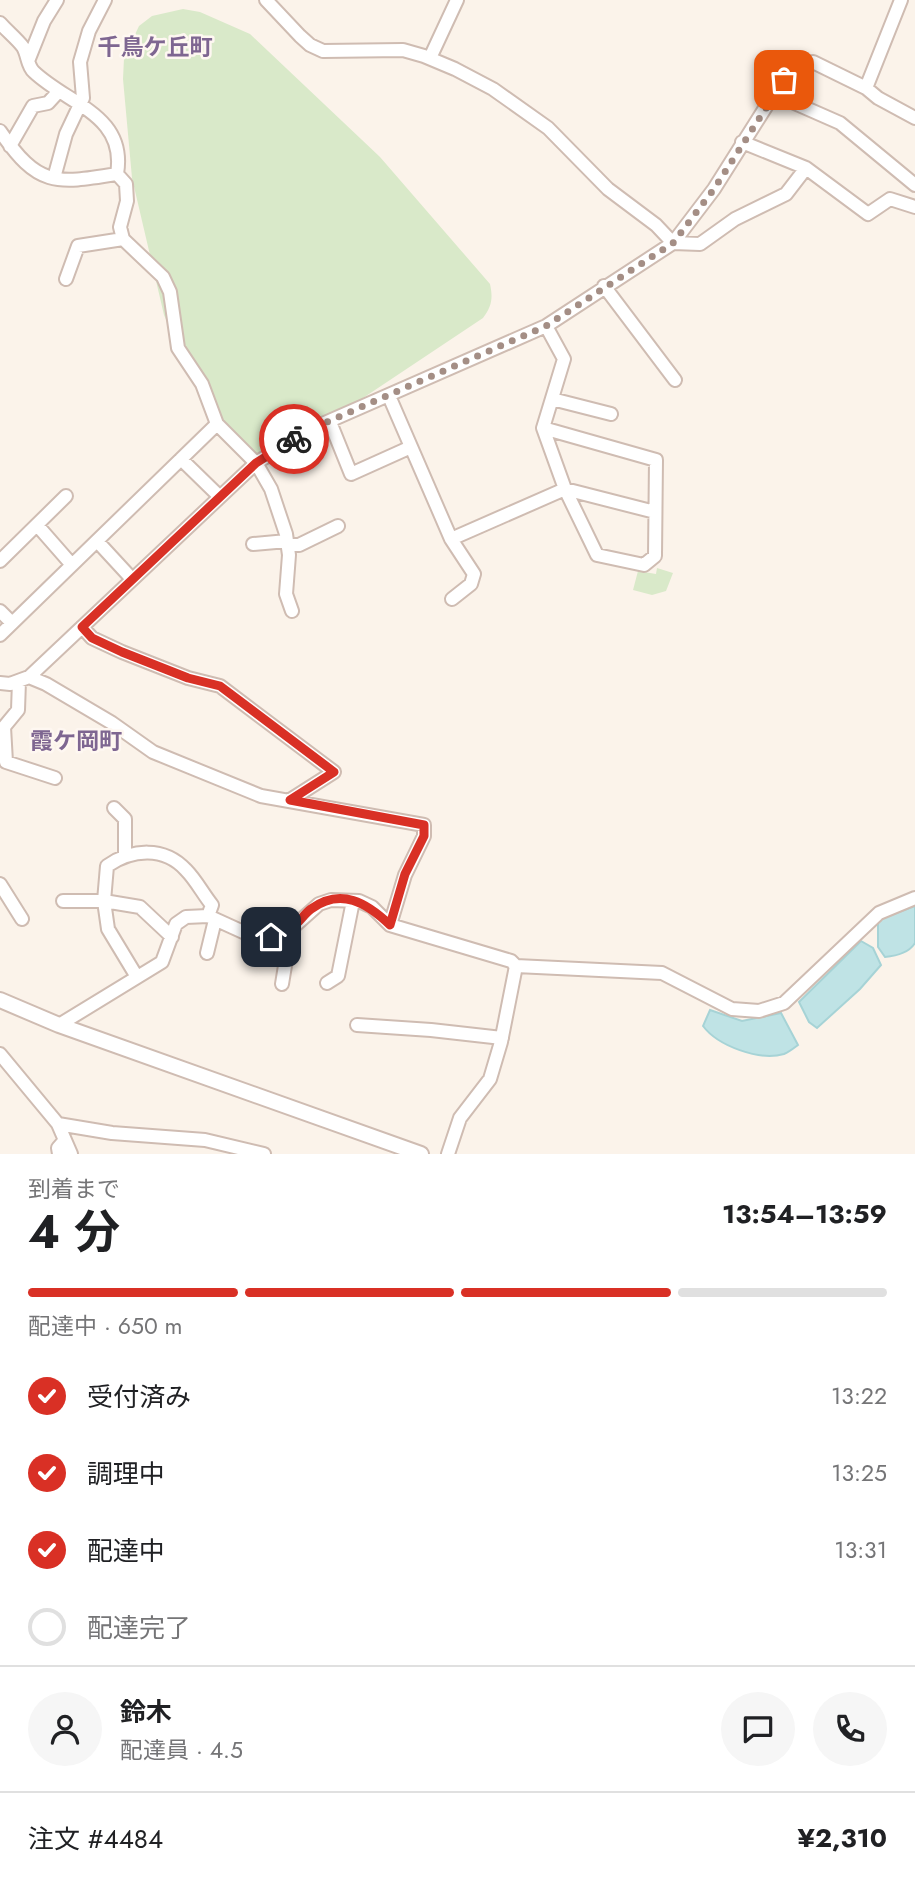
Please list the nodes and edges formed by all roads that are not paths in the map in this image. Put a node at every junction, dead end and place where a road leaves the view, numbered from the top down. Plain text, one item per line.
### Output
1 (57, 0) edge
2 (266, 0) edge
3 (457, 0) edge
4 (901, 0) edge
5 (103, 1) edge
6 (0, 23) edge
7 (430, 58) junction
8 (28, 61) junction
9 (866, 88) junction
10 (60, 91) junction
11 (774, 94) junction
12 (80, 104) junction
13 (915, 118) edge
14 (0, 131) edge
15 (742, 142) junction
16 (10, 146) junction
17 (806, 168) junction
18 (117, 174) junction
19 (54, 178) junction
20 (915, 185) edge
21 (915, 207) edge
22 (123, 239) junction
23 (673, 243) junction
24 (66, 279) dead end
25 (604, 286) junction
26 (546, 326) junction
27 (675, 380) dead end
28 (389, 396) junction
29 (552, 399) junction
30 (611, 414) dead end
31 (330, 422) junction
32 (217, 424) junction
33 (544, 428) junction
34 (411, 447) junction
35 (181, 459) junction
36 (256, 463) junction
37 (565, 489) junction
38 (66, 496) dead end
39 (220, 497) junction
40 (656, 513) junction
41 (37, 525) junction
42 (338, 526) dead end
43 (451, 540) junction
44 (97, 541) junction
45 (287, 543) junction
46 (253, 544) dead end
47 (0, 561) edge
48 (72, 565) junction
49 (132, 579) junction
50 (452, 599) dead end
51 (0, 611) edge
52 (292, 611) dead end
53 (12, 623) junction
54 (82, 627) junction
55 (0, 635) edge
56 (24, 679) junction
57 (0, 683) edge
58 (55, 778) dead end
59 (290, 800) junction
60 (114, 808) dead end
61 (125, 855) junction
62 (0, 884) edge
63 (915, 898) edge
64 (63, 901) dead end
65 (104, 901) junction
66 (353, 901) junction
67 (211, 918) junction
68 (22, 919) dead end
69 (390, 925) junction
70 (291, 929) junction
71 (172, 937) junction
72 (207, 953) dead end
73 (516, 966) junction
74 (136, 977) junction
75 (327, 983) dead end
76 (282, 984) dead end
77 (0, 1000) edge
78 (59, 1025) junction
79 (357, 1025) dead end
80 (502, 1038) junction
81 (0, 1054) edge
82 (58, 1124) junction
83 (65, 1140) junction
84 (59, 1154) edge
85 (71, 1154) edge
86 (264, 1154) edge
87 (421, 1154) edge
88 (448, 1154) edge

1 - 8 street
2 - 7 street
3 - 7 street
4 - 9 street
5 - 12 street
6 - 8 street
7 - 23 street
8 - 10 street
9 - 11 street
9 - 13 street
10 - 12 street
10 - 16 street
11 - 15 street
11 - 20 street
12 - 18 street
12 - 19 street
14 - 16 street
15 - 17 street
15 - 23 street
16 - 19 street
17 - 21 street
17 - 23 street
18 - 19 street
18 - 22 street
22 - 24 street
22 - 32 street
23 - 25 street
25 - 26 street
25 - 27 street
26 - 28 street
26 - 29 street
28 - 31 street
28 - 34 street
29 - 30 street
29 - 33 street
31 - 34 street
31 - 36 street
32 - 35 street
32 - 36 street
33 - 37 street
33 - 40 street
34 - 43 street
35 - 39 street
35 - 44 street
36 - 39 street
36 - 45 street
37 - 40 street
37 - 40 street
37 - 43 street
38 - 41 street
39 - 49 street
41 - 47 street
41 - 48 street
42 - 45 street
43 - 50 street
44 - 48 street
44 - 49 street
45 - 46 street
45 - 52 street
48 - 53 street
49 - 54 street
51 - 53 street
53 - 55 street
54 - 56 street
54 - 59 street
56 - 57 street
56 - 58 street
56 - 59 street
59 - 69 street
60 - 61 street
61 - 65 street
61 - 67 street
62 - 68 street
63 - 73 street
64 - 65 street
65 - 71 street
65 - 74 street
66 - 69 street
66 - 70 street
66 - 75 street
67 - 70 street
67 - 71 street
67 - 72 street
69 - 73 street
70 - 76 street
71 - 74 street
73 - 80 street
74 - 78 street
77 - 78 street
78 - 87 street
79 - 80 street
80 - 88 street
81 - 82 street
82 - 83 street
82 - 86 street
83 - 84 street
83 - 85 street

